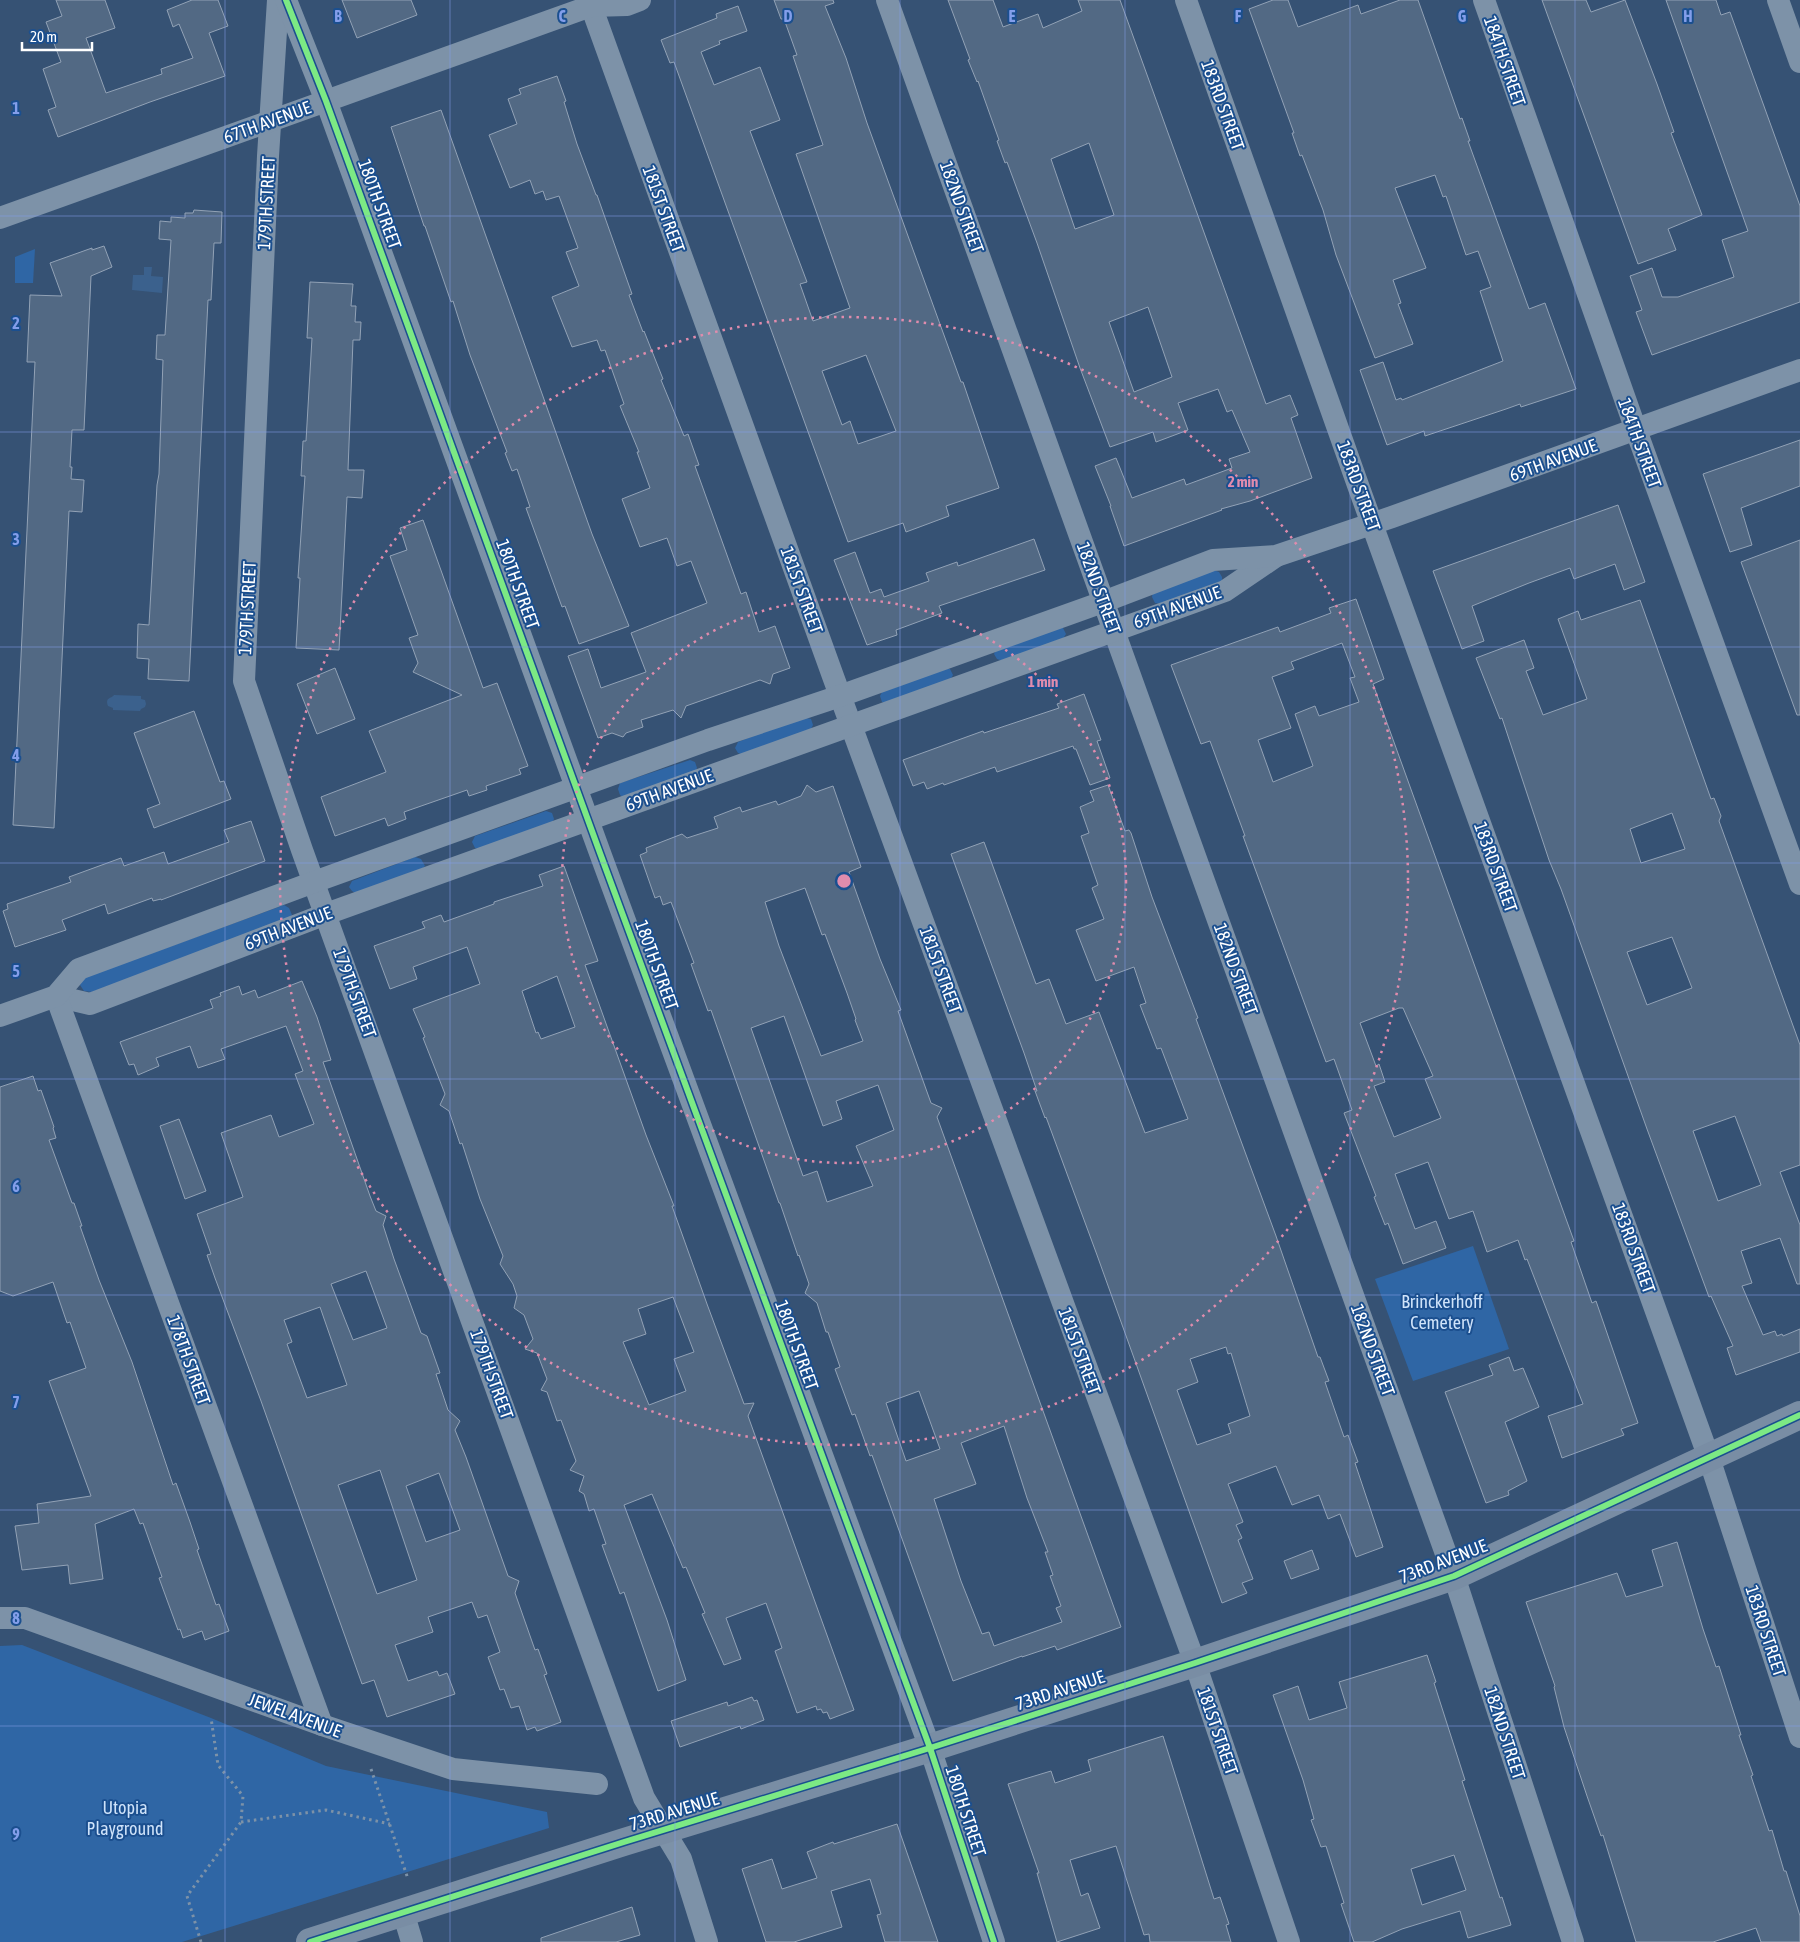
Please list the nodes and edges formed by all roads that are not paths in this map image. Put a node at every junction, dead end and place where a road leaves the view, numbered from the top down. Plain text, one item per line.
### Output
1 (278, 0) edge
2 (286, 0) edge
3 (640, 0) edge
4 (887, 0) edge
5 (1186, 0) edge
6 (1484, 0) edge
7 (1778, 0) edge
8 (592, 2) edge
9 (1800, 62) edge
10 (326, 101) junction
11 (270, 122) junction
12 (0, 218) edge
13 (1800, 370) edge
14 (1636, 430) junction
15 (1372, 524) junction
16 (1276, 556) junction
17 (1103, 602) junction
18 (1115, 630) junction
19 (971, 649) junction
20 (980, 678) junction
21 (840, 696) junction
22 (850, 724) junction
23 (708, 740) junction
24 (720, 771) junction
25 (576, 788) junction
26 (588, 820) junction
27 (448, 834) junction
28 (460, 866) junction
29 (314, 882) junction
30 (1800, 884) edge
31 (326, 914) junction
32 (56, 996) junction
33 (0, 1016) edge
34 (1800, 1415) edge
35 (1709, 1458) junction
36 (1454, 1576) junction
37 (0, 1618) edge
38 (1195, 1663) junction
39 (322, 1725) junction
40 (1800, 1737) edge
41 (930, 1748) junction
42 (597, 1784) dead end
43 (663, 1830) junction
44 (403, 1912) junction
45 (310, 1942) edge
46 (412, 1942) edge
47 (707, 1942) edge
48 (994, 1942) edge
49 (1289, 1942) edge
50 (1573, 1942) edge

1 - 11 street, 179TH STREET
2 - 10 street, 180TH STREET
3 - 8 street, 67TH AVENUE
4 - 17 street, 182ND STREET
5 - 15 street, 183RD STREET
6 - 14 street, 184TH STREET
7 - 9 street
8 - 10 street, 67TH AVENUE
8 - 21 street, 181ST STREET
10 - 11 street, 67TH AVENUE
10 - 25 street, 180TH STREET
11 - 12 street, 67TH AVENUE
11 - 29 street, 179TH STREET
13 - 14 street, 69TH AVENUE
14 - 15 street, 69TH AVENUE
14 - 30 street, 184TH STREET
15 - 16 street, 69TH AVENUE
15 - 35 street, 183RD STREET
16 - 17 street, 69TH AVENUE
16 - 18 street, 69TH AVENUE
17 - 18 street, 182ND STREET
17 - 19 street, 69TH AVENUE
18 - 20 street, 69TH AVENUE
18 - 36 street, 182ND STREET
19 - 20 street
19 - 21 street, 69TH AVENUE
20 - 22 street, 69TH AVENUE
21 - 22 street, 181ST STREET
21 - 23 street, 69TH AVENUE
22 - 24 street, 69TH AVENUE
22 - 38 street, 181ST STREET
23 - 24 street
23 - 25 street, 69TH AVENUE
24 - 26 street, 69TH AVENUE
25 - 26 street, 180TH STREET
25 - 27 street, 69TH AVENUE
26 - 28 street, 69TH AVENUE
26 - 41 street, 180TH STREET
27 - 28 street
27 - 29 street, 69TH AVENUE
28 - 31 street, 69TH AVENUE
29 - 31 street, 179TH STREET
29 - 32 street, 69TH AVENUE
31 - 32 street, 69TH AVENUE
31 - 43 street, 179TH STREET
32 - 33 street, 69TH AVENUE
32 - 39 street, 178TH STREET
34 - 35 street, 73RD AVENUE
35 - 36 street, 73RD AVENUE
35 - 40 street, 183RD STREET
36 - 38 street, 73RD AVENUE
36 - 50 street, 182ND STREET
37 - 39 street, JEWEL AVENUE
38 - 41 street, 73RD AVENUE
38 - 49 street, 181ST STREET
39 - 42 street, JEWEL AVENUE
41 - 43 street, 73RD AVENUE
41 - 48 street, 180TH STREET
43 - 44 street, 73RD AVENUE
43 - 47 street, 179TH STREET
44 - 45 street, 73RD AVENUE
44 - 46 street

